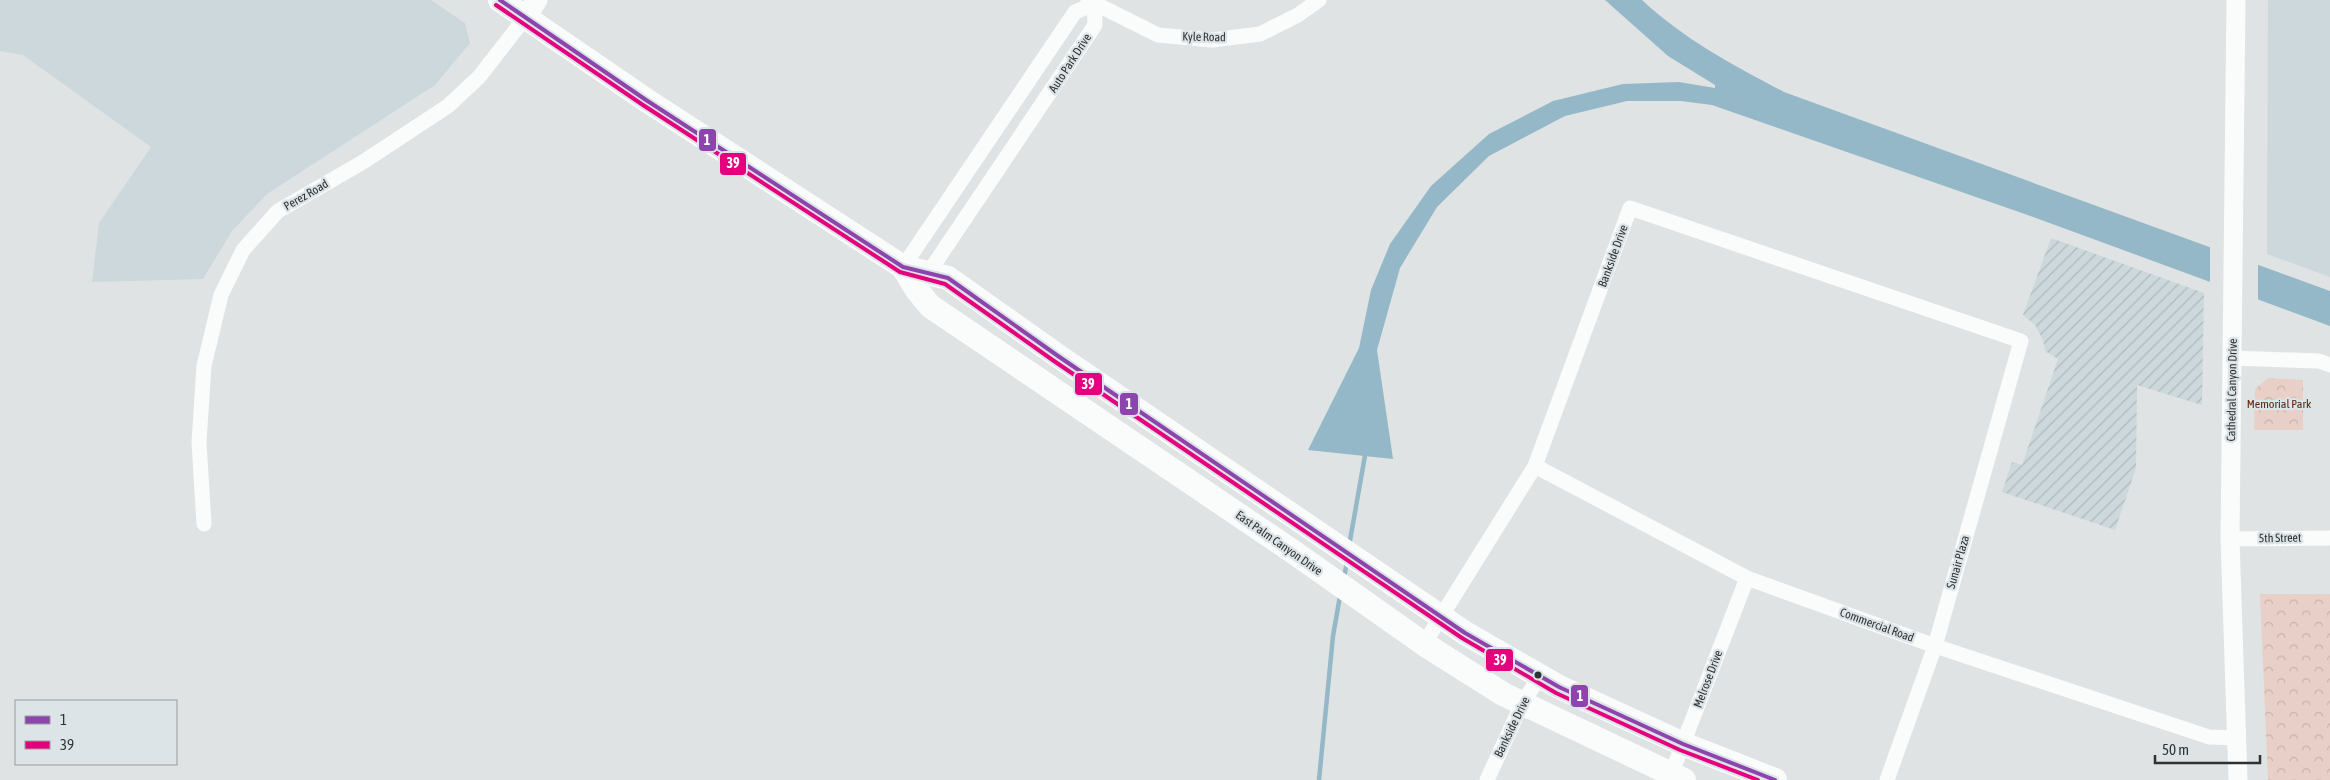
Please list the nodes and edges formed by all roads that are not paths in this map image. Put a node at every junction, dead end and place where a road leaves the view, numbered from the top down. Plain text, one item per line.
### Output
1 (500, 0) edge
2 (1319, 0) edge
3 (2236, 0) edge
4 (1091, 2) edge
5 (531, 9) edge
6 (903, 267) junction
7 (923, 281) junction
8 (2021, 341) joint
9 (2231, 358) junction
10 (2330, 365) edge
11 (1535, 466) junction
12 (204, 524) dead end
13 (2330, 538) edge
14 (2230, 539) junction
15 (1747, 578) junction
16 (1440, 618) junction
17 (1424, 644) junction
18 (1934, 646) junction
19 (1540, 676) junction
20 (1522, 704) junction
21 (2237, 738) junction
22 (1683, 744) junction
23 (1675, 778) edge
24 (1487, 780) edge
25 (1775, 780) edge
26 (1887, 780) edge
27 (2238, 780) edge

1 - 5 main road, East Palm Canyon Drive
2 - 4 street, Kyle Road
3 - 9 street, Cathedral Canyon Drive
4 - 6 street, Auto Park Drive
4 - 7 street, Auto Park Drive
5 - 6 main road, East Palm Canyon Drive
5 - 12 street, Perez Road
6 - 7 main road, East Palm Canyon Drive
7 - 16 main road
7 - 17 main road, East Palm Canyon Drive
8 - 11 street, Bankside Drive
8 - 18 street, Sunair Plaza
9 - 10 street
9 - 14 street, Cathedral Canyon Drive
11 - 15 street, Commercial Road
11 - 16 street, Bankside Drive
13 - 14 street, 5th Street
14 - 21 street, Cathedral Canyon Drive
15 - 18 street, Commercial Road
15 - 22 street, Melrose Drive
16 - 17 street, Bankside Drive
16 - 19 main road
17 - 20 main road, East Palm Canyon Drive
18 - 21 street, Commercial Road
18 - 26 street, Sunair Plaza
19 - 20 street, Bankside Drive
19 - 22 main road
20 - 23 main road, East Palm Canyon Drive
20 - 24 street, Bankside Drive
21 - 27 street, Cathedral Canyon Drive
22 - 23 street, Melrose Drive
22 - 25 main road

